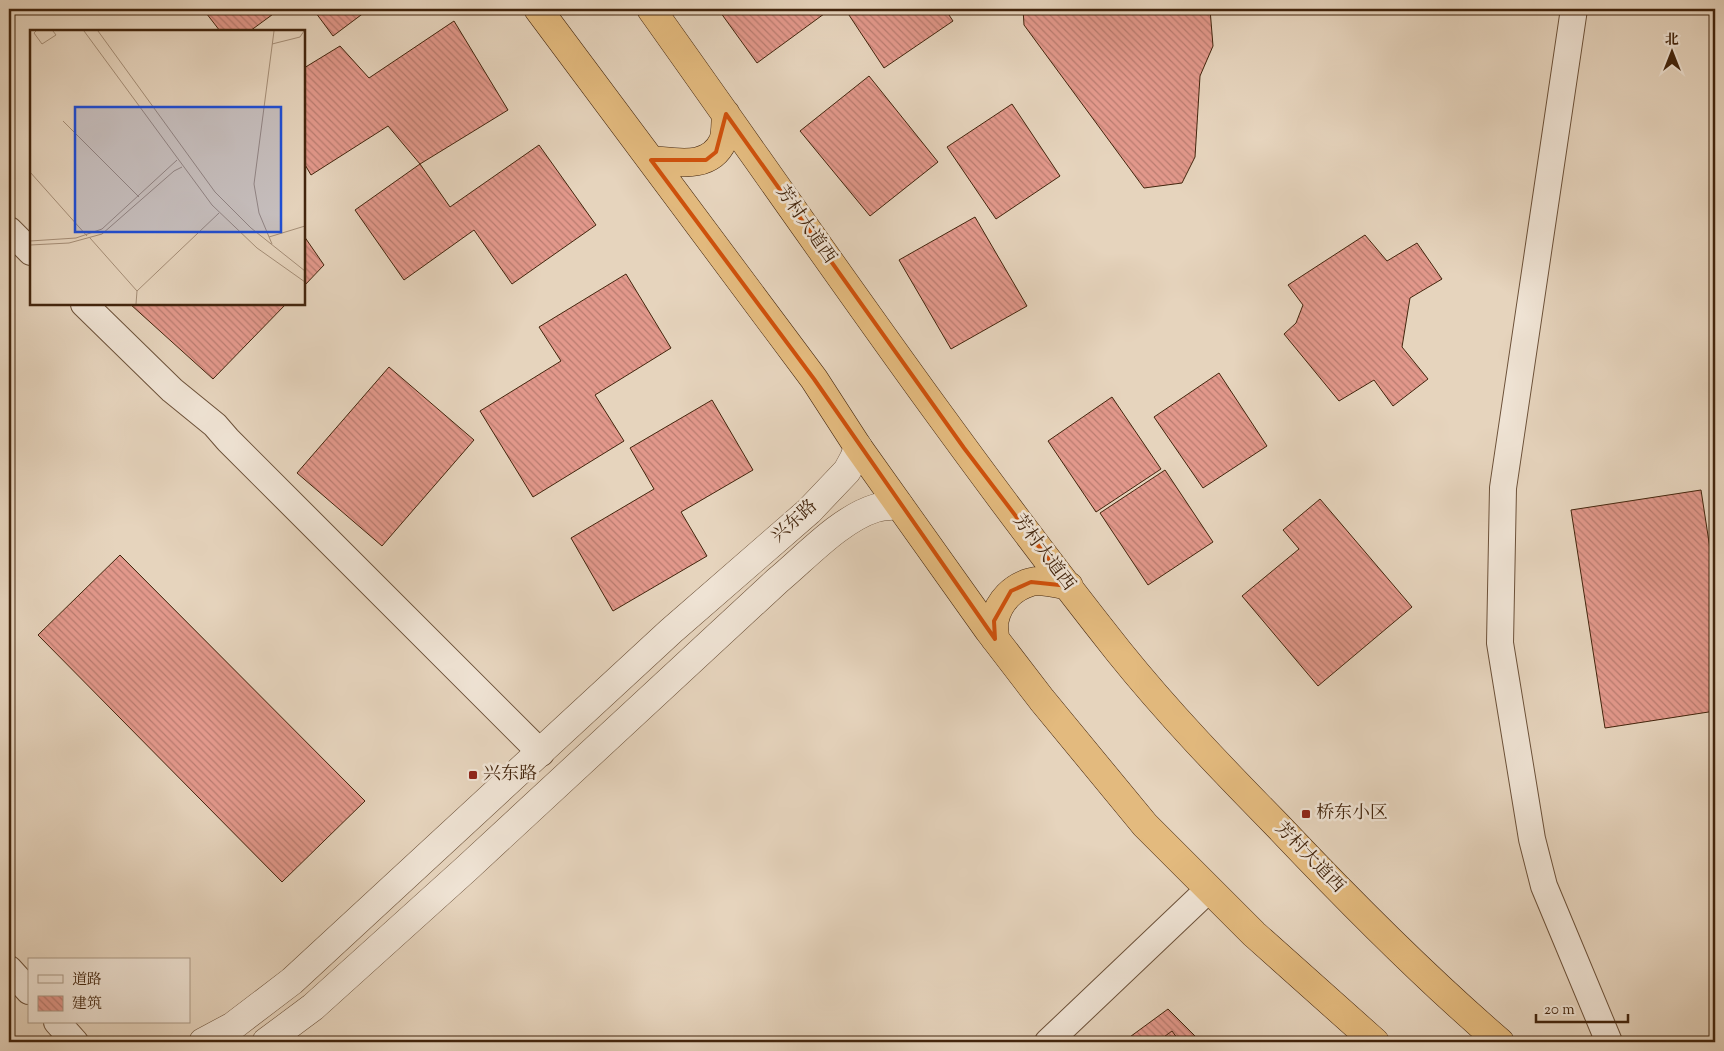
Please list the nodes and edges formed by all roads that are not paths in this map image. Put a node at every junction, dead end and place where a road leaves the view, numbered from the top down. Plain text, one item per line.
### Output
1 (538, 9) edge
2 (651, 9) edge
3 (1574, 9) edge
4 (726, 114) junction
5 (651, 160) junction
6 (9, 230) edge
7 (30, 251) edge
8 (85, 305) edge
9 (858, 447) junction
10 (899, 505) junction
11 (1069, 586) junction
12 (995, 639) junction
13 (541, 753) junction
14 (1210, 889) junction
15 (9, 969) edge
16 (28, 990) edge
17 (59, 1024) edge
18 (75, 1042) edge
19 (203, 1042) edge
20 (266, 1042) edge
21 (1048, 1042) edge
22 (1375, 1042) edge
23 (1500, 1042) edge
24 (1609, 1042) edge

1 - 5 highway
2 - 4 highway, 芳村大道西
3 - 24 street
4 - 5 highway
4 - 11 highway, 芳村大道西
5 - 9 highway
6 - 7 street
8 - 13 street
9 - 10 highway
9 - 13 street, 兴东路
10 - 12 highway
10 - 20 street, 兴东路
11 - 12 highway
11 - 23 highway, 芳村大道西
12 - 14 highway
13 - 19 street, 兴东路
14 - 21 street
14 - 22 highway
15 - 16 street
17 - 18 street

